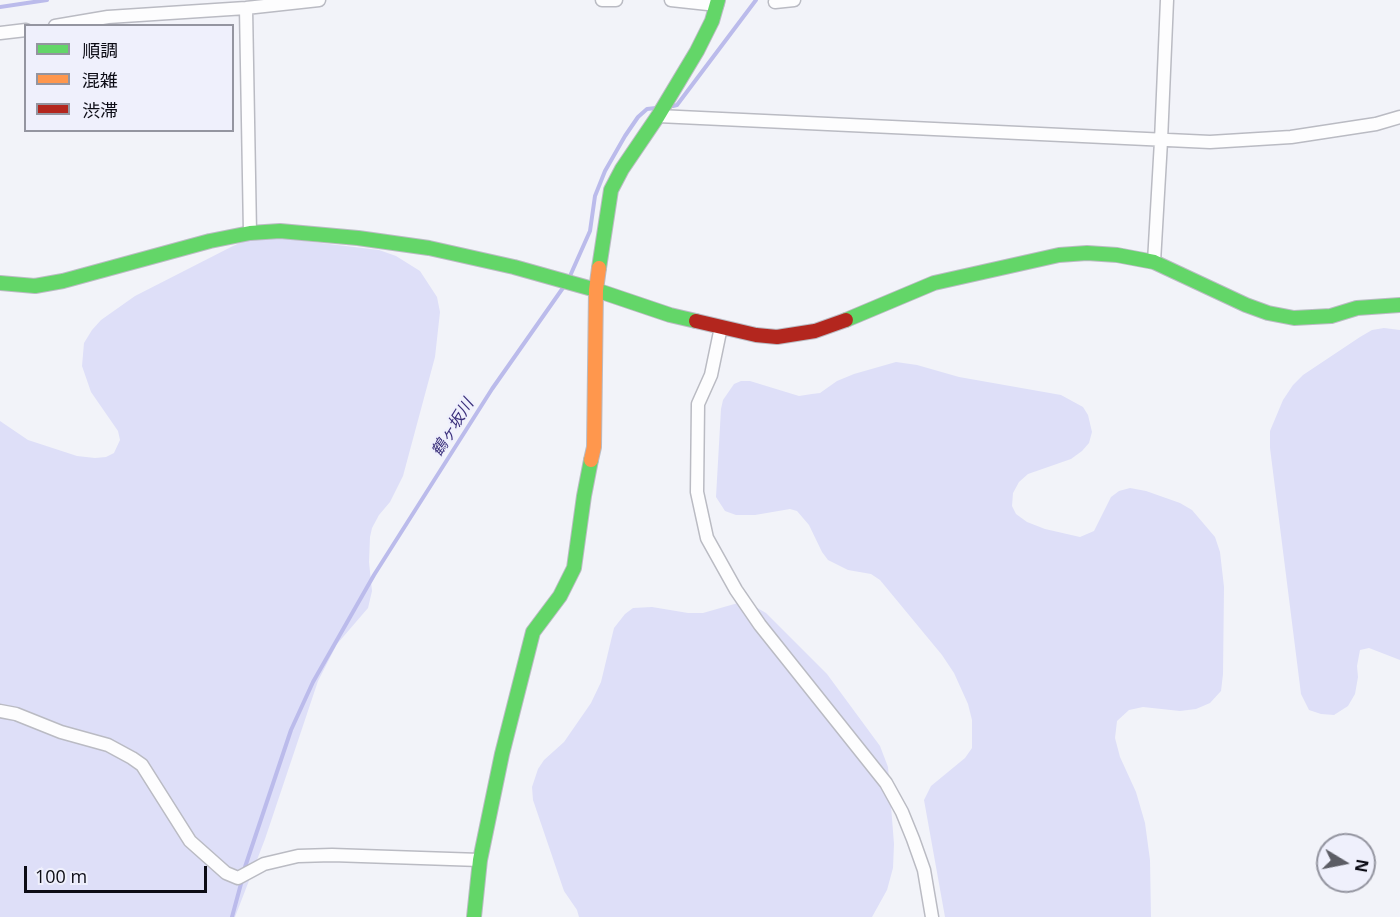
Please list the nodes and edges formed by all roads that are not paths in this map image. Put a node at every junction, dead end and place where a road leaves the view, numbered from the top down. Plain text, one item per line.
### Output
1 (319, 0) edge
2 (602, 0) edge
3 (616, 0) edge
4 (671, 0) edge
5 (794, 0) edge
6 (1167, 0) edge
7 (718, 2) edge
8 (775, 2) dead end
9 (246, 8) junction
10 (67, 24) edge
11 (24, 30) edge
12 (0, 33) edge
13 (658, 116) junction
14 (1400, 117) edge
15 (1161, 141) junction
16 (250, 233) junction
17 (1154, 262) junction
18 (0, 283) edge
19 (596, 290) junction
20 (1400, 305) edge
21 (721, 327) junction
22 (0, 711) edge
23 (480, 860) junction
24 (474, 917) edge
25 (932, 917) edge

1 - 9 street
2 - 3 street
4 - 7 street
5 - 8 street
6 - 15 street
7 - 13 street
9 - 10 street
9 - 16 street
11 - 12 street
13 - 15 street
13 - 19 street
14 - 15 street
15 - 17 street
16 - 18 street
16 - 19 street
17 - 20 street
17 - 21 street
19 - 21 street
19 - 23 street
21 - 25 street
22 - 23 street
23 - 24 street

